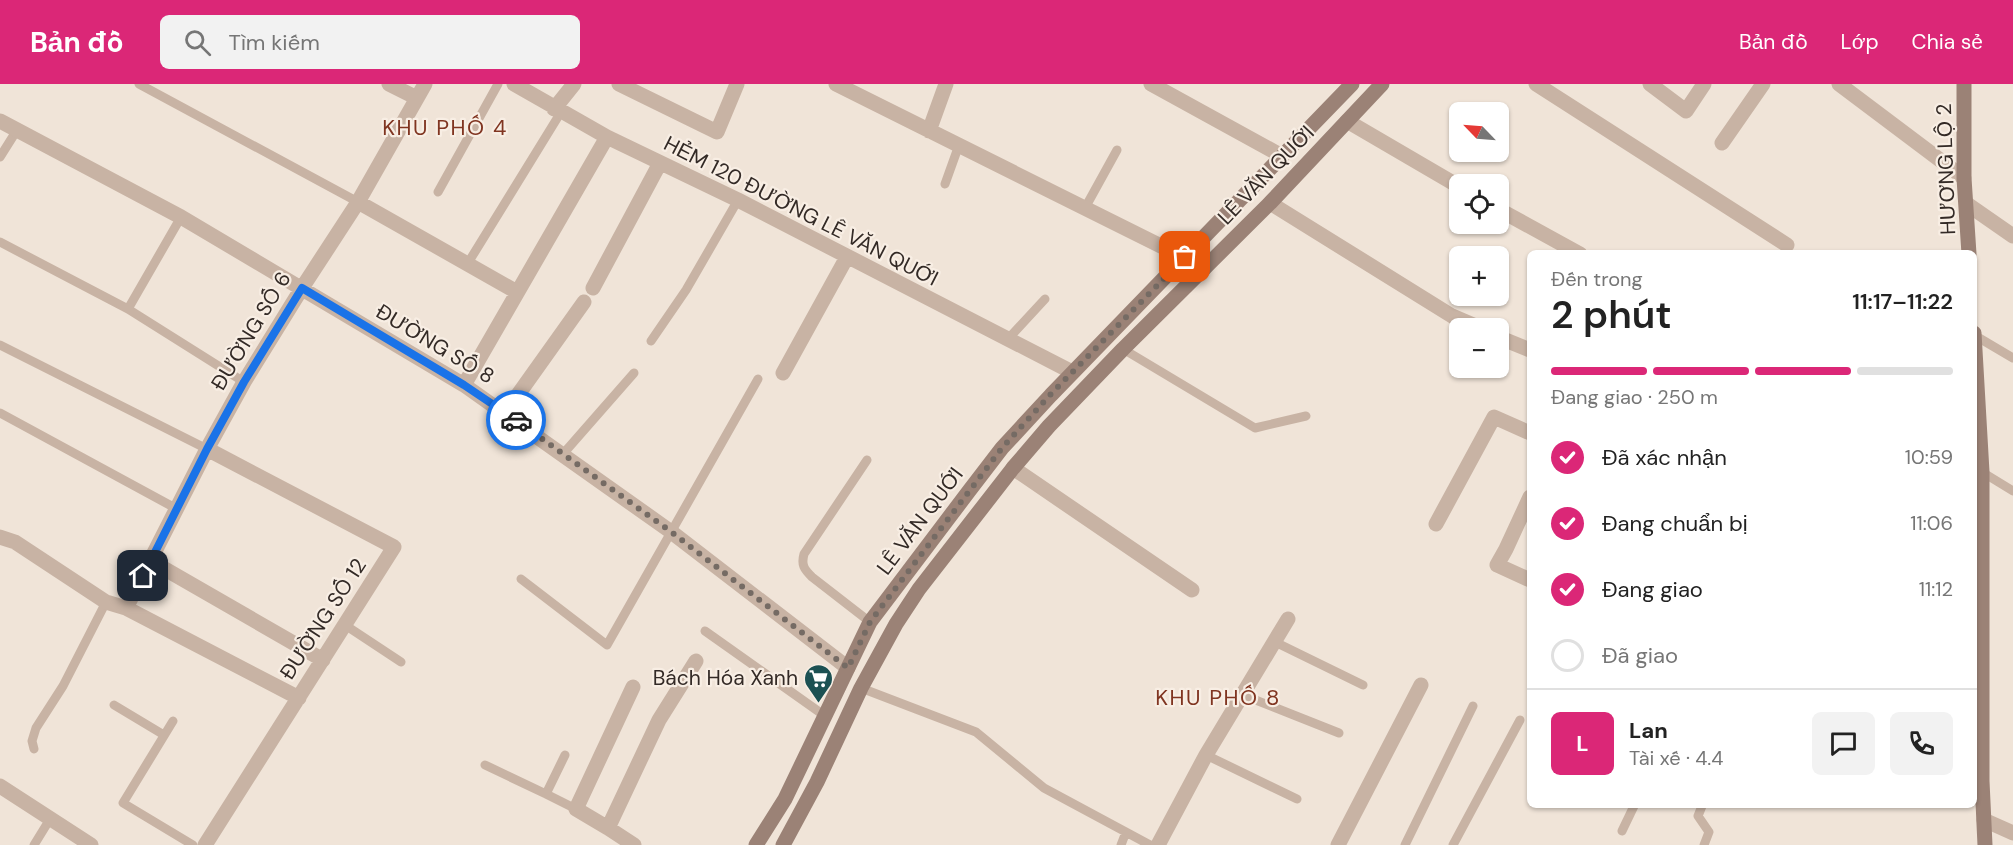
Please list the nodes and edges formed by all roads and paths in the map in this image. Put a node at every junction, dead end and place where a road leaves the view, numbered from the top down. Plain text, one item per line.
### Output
1 (139, 84) edge
2 (389, 84) edge
3 (425, 84) edge
4 (498, 84) edge
5 (513, 84) edge
6 (574, 84) edge
7 (619, 84) edge
8 (737, 84) edge
9 (946, 84) edge
10 (1150, 84) edge
11 (1352, 84) edge
12 (1382, 84) edge
13 (1536, 84) edge
14 (1650, 84) edge
15 (1704, 84) edge
16 (1763, 84) edge
17 (1839, 84) edge
18 (1964, 84) edge
19 (839, 85) edge
20 (417, 98) junction
21 (558, 111) junction
22 (0, 121) edge
23 (1347, 121) junction
24 (17, 130) junction
25 (929, 131) junction
26 (607, 137) junction
27 (1722, 143) dead end
28 (959, 145) junction
29 (1117, 150) dead end
30 (1282, 156) junction
31 (0, 157) edge
32 (660, 163) junction
33 (1964, 178) junction
34 (1449, 181) edge
35 (945, 184) dead end
36 (438, 192) dead end
37 (738, 200) junction
38 (358, 202) junction
39 (1270, 203) junction
40 (1967, 204) junction
41 (1085, 208) junction
42 (1509, 215) edge
43 (181, 217) junction
44 (2013, 236) edge
45 (0, 242) edge
46 (1787, 245) dead end
47 (1573, 250) edge
48 (1970, 250) edge
49 (847, 257) junction
50 (1185, 257) junction
51 (468, 263) junction
52 (1205, 268) junction
53 (302, 288) junction
54 (593, 288) dead end
55 (517, 292) junction
56 (1046, 299) dead end
57 (584, 302) dead end
58 (128, 309) junction
59 (1457, 318) edge
60 (1977, 336) edge
61 (1007, 340) junction
62 (651, 341) dead end
63 (1509, 341) edge
64 (0, 345) edge
65 (1124, 349) junction
66 (1527, 349) edge
67 (2013, 358) edge
68 (1072, 372) junction
69 (634, 373) dead end
70 (783, 373) dead end
71 (758, 379) dead end
72 (244, 382) junction
73 (464, 385) junction
74 (1977, 394) edge
75 (506, 412) junction
76 (0, 413) edge
77 (1306, 416) dead end
78 (1527, 433) edge
79 (207, 449) junction
80 (563, 454) junction
81 (867, 460) dead end
82 (1013, 468) junction
83 (1982, 472) junction
84 (2013, 491) edge
85 (1978, 503) edge
86 (1527, 504) edge
87 (177, 509) junction
88 (1436, 524) dead end
89 (670, 531) junction
90 (0, 537) edge
91 (151, 561) junction
92 (521, 579) dead end
93 (1527, 579) edge
94 (1192, 590) dead end
95 (106, 602) junction
96 (126, 608) junction
97 (1288, 619) dead end
98 (870, 622) junction
99 (345, 625) junction
100 (705, 631) dead end
101 (1275, 642) junction
102 (323, 660) junction
103 (696, 660) dead end
104 (401, 662) dead end
105 (848, 668) junction
106 (1363, 685) dead end
107 (1421, 685) dead end
108 (633, 687) dead end
109 (861, 688) junction
110 (1978, 690) edge
111 (1243, 695) junction
112 (299, 698) junction
113 (114, 705) dead end
114 (1473, 706) dead end
115 (825, 716) junction
116 (1520, 720) dead end
117 (173, 722) dead end
118 (1340, 733) dead end
119 (164, 735) junction
120 (34, 749) dead end
121 (565, 755) dead end
122 (1206, 755) junction
123 (485, 765) dead end
124 (0, 787) edge
125 (1978, 791) edge
126 (546, 794) junction
127 (1297, 799) dead end
128 (1633, 808) edge
129 (1701, 808) edge
130 (576, 809) junction
131 (50, 819) junction
132 (1984, 820) junction
133 (608, 828) junction
134 (1622, 831) dead end
135 (1126, 832) junction
136 (2013, 834) edge
137 (34, 845) edge
138 (91, 845) edge
139 (193, 845) edge
140 (205, 845) edge
141 (634, 845) edge
142 (756, 845) edge
143 (783, 845) edge
144 (1121, 845) edge
145 (1150, 845) edge
146 (1158, 845) edge
147 (1338, 845) edge
148 (1405, 845) edge
149 (1453, 845) edge
150 (1704, 845) edge
151 (1985, 845) edge

1 - 38 lane
2 - 20 street
3 - 20 street, ĐƯỜNG SỐ 6
4 - 36 lane
5 - 21 street, HẺM 120 ĐƯỜNG LÊ VĂN QUỚI
6 - 21 street
7 - 8 street
9 - 25 street
10 - 30 street
11 - 30 main road, LÊ VĂN QUỚI
12 - 23 main road, LÊ VĂN QUỚI
13 - 46 street
14 - 15 street
16 - 27 street
17 - 33 street
18 - 33 main road, HƯƠNG LỘ 2
19 - 25 street
20 - 38 street, ĐƯỜNG SỐ 6
21 - 26 street, HẺM 120 ĐƯỜNG LÊ VĂN QUỚI
21 - 51 lane
22 - 24 street, ĐƯỜNG SỐ 8
23 - 34 street
23 - 39 main road, LÊ VĂN QUỚI
24 - 31 lane
24 - 43 street, ĐƯỜNG SỐ 8
25 - 28 street
26 - 32 street, HẺM 120 ĐƯỜNG LÊ VĂN QUỚI
26 - 55 street
28 - 35 lane
28 - 41 street
29 - 41 lane
30 - 50 main road, LÊ VĂN QUỚI
32 - 37 street, HẺM 120 ĐƯỜNG LÊ VĂN QUỚI
32 - 54 street
33 - 40 main road, HƯƠNG LỘ 2
37 - 49 street, HẺM 120 ĐƯỜNG LÊ VĂN QUỚI
37 - 62 lane
38 - 51 street
38 - 53 street, ĐƯỜNG SỐ 6
39 - 52 main road, LÊ VĂN QUỚI
39 - 59 street
40 - 44 street
40 - 48 main road, HƯƠNG LỘ 2
41 - 50 street
42 - 47 street
43 - 53 street, ĐƯỜNG SỐ 8
43 - 58 lane
45 - 58 lane
49 - 61 street, HẺM 120 ĐƯỜNG LÊ VĂN QUỚI
49 - 70 street
50 - 52 street
50 - 68 main road, LÊ VĂN QUỚI
51 - 55 street
52 - 65 main road, LÊ VĂN QUỚI
53 - 72 street, ĐƯỜNG SỐ 6
53 - 73 street, ĐƯỜNG SỐ 8
55 - 73 street
56 - 61 lane
57 - 75 street
58 - 72 lane
60 - 67 lane
61 - 68 street, HẺM 120 ĐƯỜNG LÊ VĂN QUỚI
63 - 66 street
64 - 79 lane
65 - 77 lane
65 - 82 main road, LÊ VĂN QUỚI
68 - 98 main road, LÊ VĂN QUỚI
69 - 80 lane
71 - 89 lane
72 - 79 street, ĐƯỜNG SỐ 6
73 - 75 street, ĐƯỜNG SỐ 8
74 - 83 main road
75 - 80 street, ĐƯỜNG SỐ 8
76 - 87 lane
78 - 88 street
79 - 87 street, ĐƯỜNG SỐ 6
79 - 99 street, ĐƯỜNG SỐ 12
80 - 89 street, ĐƯỜNG SỐ 8
81 - 98 lane
82 - 94 street
82 - 109 main road, LÊ VĂN QUỚI
83 - 84 lane
83 - 85 main road
85 - 110 main road
86 - 93 street
87 - 91 street, ĐƯỜNG SỐ 6
89 - 92 lane
89 - 105 street, ĐƯỜNG SỐ 8
90 - 95 street, ĐƯỜNG SỐ 12
91 - 96 street, ĐƯỜNG SỐ 6
91 - 102 street
95 - 96 street, ĐƯỜNG SỐ 12
95 - 120 lane
96 - 112 street, ĐƯỜNG SỐ 12
97 - 101 street
98 - 105 main road, LÊ VĂN QUỚI
99 - 102 street, ĐƯỜNG SỐ 12
99 - 104 lane
100 - 115 lane
101 - 106 lane
101 - 111 street
102 - 112 street, ĐƯỜNG SỐ 12
103 - 133 street
105 - 115 main road, LÊ VĂN QUỚI
107 - 147 street
108 - 130 street
109 - 135 lane
109 - 143 main road, LÊ VĂN QUỚI
110 - 125 main road
111 - 118 lane
111 - 122 street
112 - 140 street
113 - 119 lane
114 - 148 lane
115 - 142 main road, LÊ VĂN QUỚI
116 - 149 lane
117 - 119 lane
119 - 139 lane
121 - 126 lane
122 - 127 lane
122 - 146 street
123 - 126 lane
124 - 131 street
125 - 132 main road
126 - 130 lane
128 - 134 lane
129 - 150 lane
130 - 133 street
131 - 137 lane
131 - 138 street
132 - 136 street
132 - 151 main road
133 - 141 street
135 - 144 lane
135 - 145 lane

